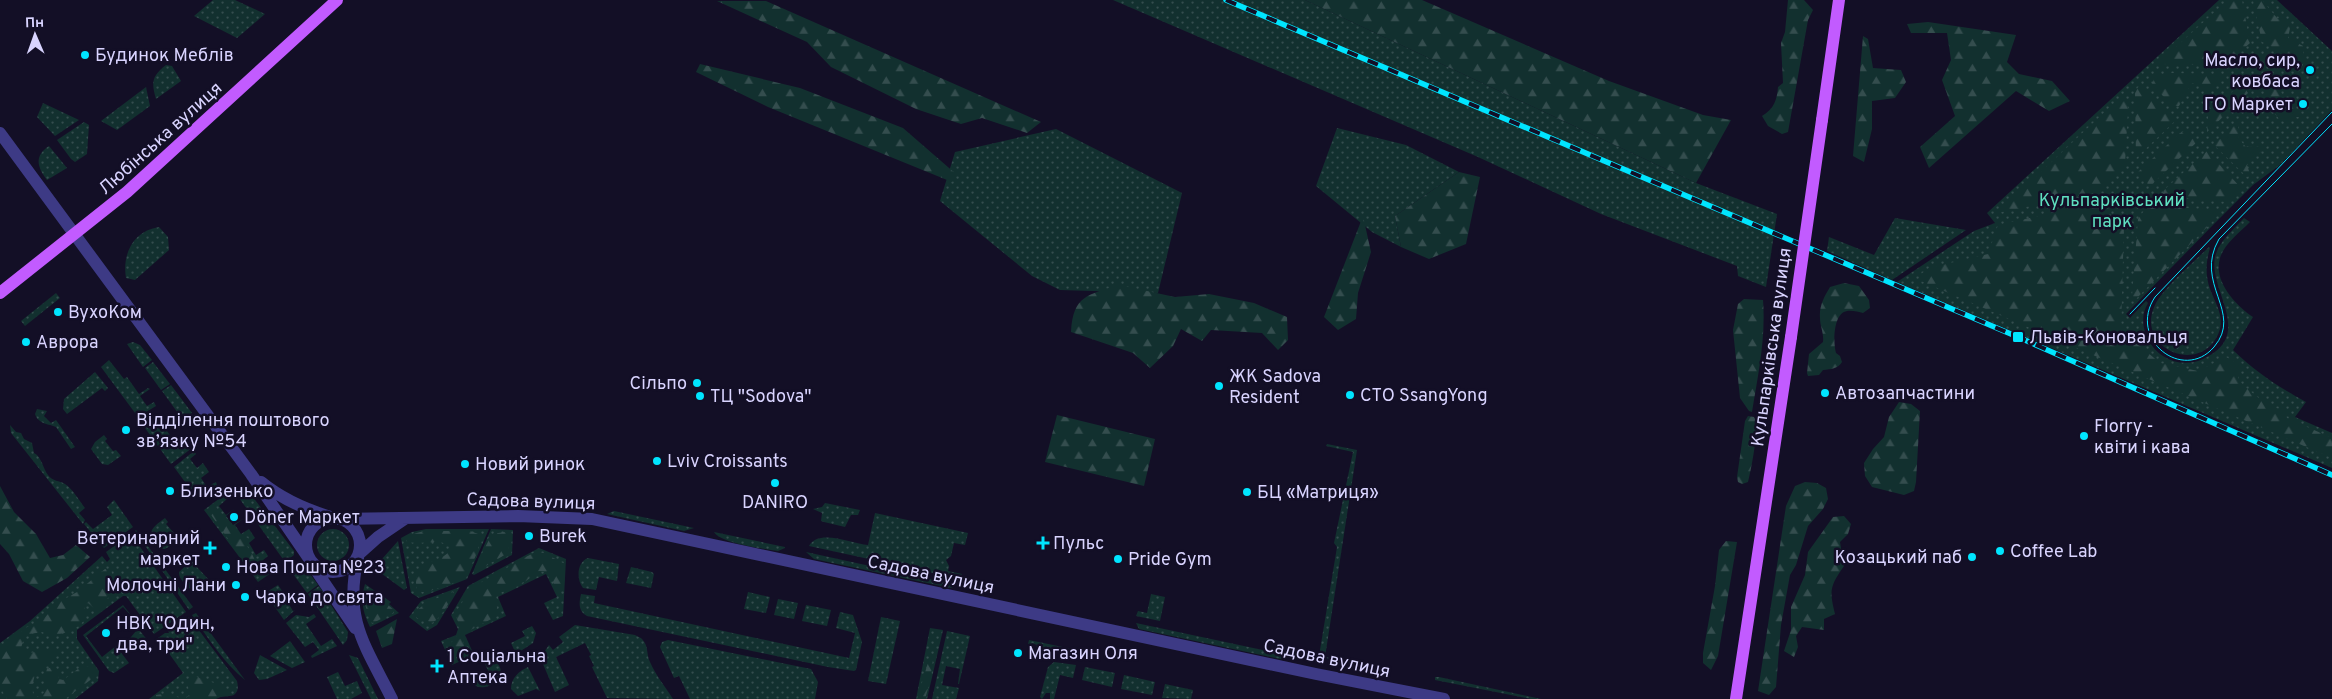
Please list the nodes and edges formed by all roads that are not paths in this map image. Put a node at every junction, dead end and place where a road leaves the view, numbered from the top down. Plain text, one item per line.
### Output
1 (337, 0) edge
2 (1839, 0) edge
3 (0, 133) edge
4 (74, 235) junction
5 (0, 293) edge
6 (251, 474) junction
7 (408, 517) junction
8 (336, 518) junction
9 (359, 554) junction
10 (311, 562) junction
11 (364, 643) junction
12 (392, 699) edge
13 (1444, 699) edge
14 (1736, 699) edge

1 - 4 main road, Любінська вулиця
2 - 14 main road, Кульпарківська вулиця, bridge
3 - 4 street
4 - 5 main road, Любінська вулиця
4 - 6 street
6 - 8 street
6 - 10 street
7 - 8 street, Садова вулиця
7 - 9 street
7 - 13 street, Садова вулиця
8 - 9 street
8 - 10 street
9 - 10 street
9 - 11 street
10 - 11 street
11 - 12 street

